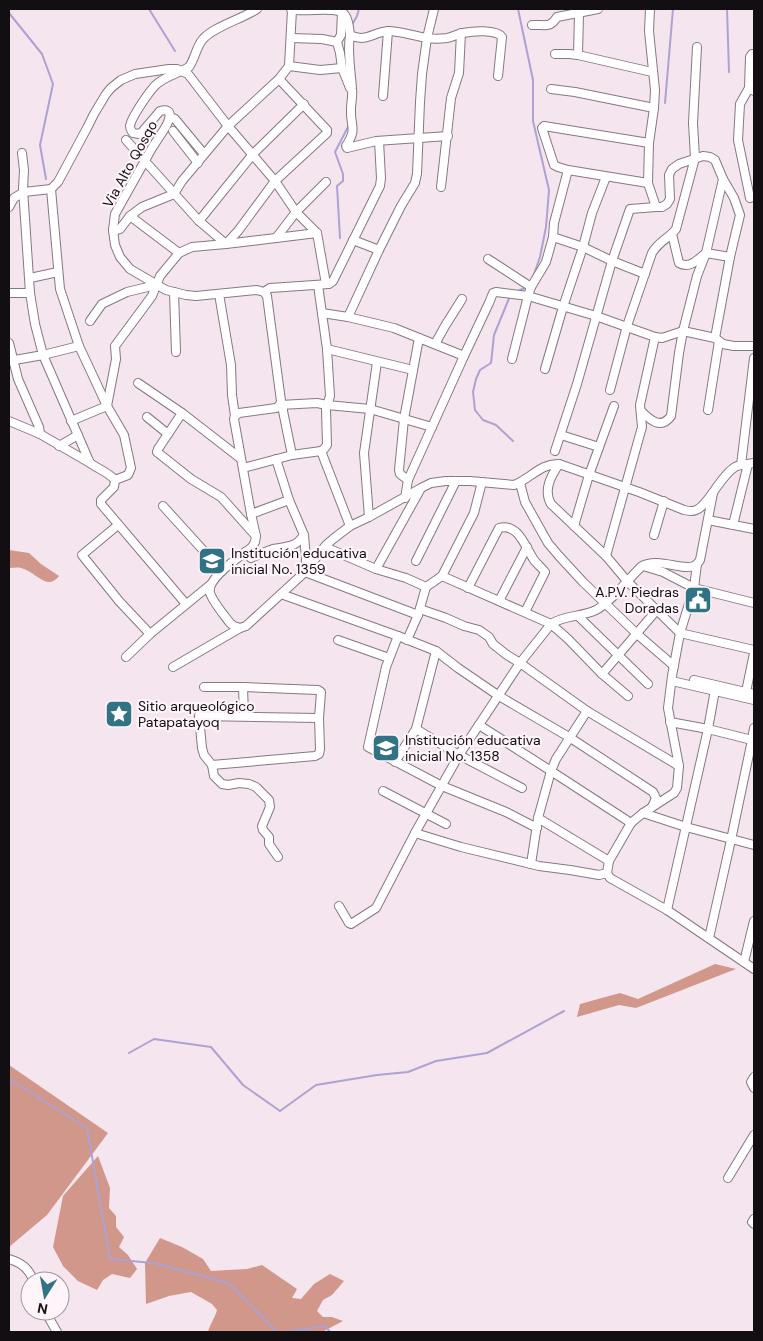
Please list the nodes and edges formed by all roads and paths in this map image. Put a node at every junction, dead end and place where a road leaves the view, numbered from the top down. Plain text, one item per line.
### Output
1 (257, 9) edge
2 (292, 9) edge
3 (434, 9) edge
4 (598, 9) edge
5 (650, 9) edge
6 (342, 12) junction
7 (579, 13) junction
8 (532, 25) dead end
9 (388, 31) junction
10 (461, 33) junction
11 (350, 35) junction
12 (291, 38) junction
13 (427, 38) junction
14 (337, 42) junction
15 (696, 47) dead end
16 (555, 54) dead end
17 (754, 54) edge
18 (578, 55) junction
19 (289, 66) junction
20 (342, 68) junction
21 (183, 71) junction
22 (652, 72) junction
23 (498, 76) dead end
24 (279, 79) junction
25 (551, 89) dead end
26 (751, 89) edge
27 (353, 92) junction
28 (383, 96) dead end
29 (304, 104) junction
30 (654, 108) junction
31 (170, 116) junction
32 (228, 126) junction
33 (173, 132) dead end
34 (448, 136) junction
35 (419, 138) junction
36 (126, 140) dead end
37 (379, 141) junction
38 (649, 143) junction
39 (22, 153) dead end
40 (204, 154) junction
41 (253, 154) junction
42 (695, 158) junction
43 (145, 162) junction
44 (198, 162) junction
45 (568, 170) junction
46 (606, 177) junction
47 (723, 179) junction
48 (274, 180) junction
49 (326, 182) dead end
50 (648, 183) junction
51 (441, 187) dead end
52 (51, 189) junction
53 (24, 192) junction
54 (174, 194) junction
55 (734, 198) junction
56 (752, 198) edge
57 (9, 207) edge
58 (656, 207) junction
59 (296, 212) junction
60 (130, 216) junction
61 (199, 221) junction
62 (113, 230) junction
63 (317, 233) junction
64 (672, 234) junction
65 (553, 237) junction
66 (276, 238) junction
67 (353, 240) junction
68 (226, 244) junction
69 (583, 247) junction
70 (379, 250) junction
71 (179, 253) junction
72 (706, 254) junction
73 (730, 257) junction
74 (488, 259) dead end
75 (612, 261) junction
76 (58, 272) junction
77 (645, 274) junction
78 (30, 278) junction
79 (156, 284) junction
80 (326, 284) junction
81 (318, 285) junction
82 (531, 287) junction
83 (174, 292) junction
84 (264, 292) junction
85 (9, 293) edge
86 (30, 293) junction
87 (219, 294) junction
88 (528, 296) junction
89 (462, 299) dead end
90 (563, 306) junction
91 (322, 313) junction
92 (596, 316) junction
93 (348, 317) junction
94 (90, 320) dead end
95 (627, 326) junction
96 (683, 331) junction
97 (654, 337) junction
98 (419, 338) junction
99 (717, 340) junction
100 (9, 343) edge
101 (435, 344) junction
102 (79, 346) junction
103 (754, 346) edge
104 (327, 349) junction
105 (176, 352) dead end
106 (43, 355) junction
107 (464, 356) junction
108 (754, 358) edge
109 (512, 359) dead end
110 (11, 360) edge
111 (378, 362) junction
112 (545, 369) dead end
113 (413, 370) junction
114 (138, 382) dead end
115 (610, 390) dead end
116 (282, 405) junction
117 (327, 405) junction
118 (107, 406) junction
119 (614, 406) dead end
120 (370, 409) junction
121 (708, 410) dead end
122 (641, 411) junction
123 (182, 413) junction
124 (235, 416) junction
125 (147, 417) dead end
126 (404, 419) junction
127 (9, 421) edge
128 (71, 421) junction
129 (432, 426) junction
130 (40, 434) junction
131 (168, 434) junction
132 (78, 435) junction
133 (561, 435) junction
134 (59, 446) junction
135 (599, 447) junction
136 (321, 451) junction
137 (555, 451) dead end
138 (292, 455) junction
139 (240, 458) junction
140 (276, 459) junction
141 (90, 463) junction
142 (559, 464) junction
143 (748, 464) edge
144 (242, 468) junction
145 (589, 475) junction
146 (115, 480) junction
147 (408, 480) junction
148 (456, 481) junction
149 (482, 482) junction
150 (520, 483) junction
151 (626, 487) junction
152 (421, 488) junction
153 (714, 491) junction
154 (405, 498) junction
155 (289, 500) junction
156 (664, 501) junction
157 (163, 506) dead end
158 (251, 514) junction
159 (369, 517) junction
160 (708, 520) junction
161 (118, 525) junction
162 (733, 525) junction
163 (350, 526) junction
164 (574, 526) junction
165 (754, 529) edge
166 (304, 534) junction
167 (654, 535) dead end
168 (256, 536) junction
169 (324, 547) junction
170 (527, 547) junction
171 (245, 552) junction
172 (606, 556) junction
173 (416, 561) dead end
174 (697, 564) junction
175 (642, 566) junction
176 (376, 569) junction
177 (222, 571) junction
178 (305, 572) junction
179 (442, 576) junction
180 (627, 581) junction
181 (210, 585) junction
182 (426, 587) junction
183 (468, 588) junction
184 (694, 588) junction
185 (281, 594) junction
186 (499, 602) junction
187 (754, 603) edge
188 (186, 604) junction
189 (605, 604) junction
190 (656, 611) junction
191 (419, 612) junction
192 (525, 612) junction
193 (578, 616) junction
194 (551, 624) junction
195 (240, 628) junction
196 (150, 634) junction
197 (637, 634) junction
198 (680, 634) junction
199 (398, 636) junction
200 (338, 640) dead end
201 (407, 640) junction
202 (436, 651) junction
203 (754, 652) edge
204 (618, 655) junction
205 (126, 656) dead end
206 (389, 658) junction
207 (520, 663) junction
208 (674, 666) junction
209 (173, 667) dead end
210 (602, 674) junction
211 (672, 678) junction
212 (648, 684) dead end
213 (204, 687) dead end
214 (243, 687) junction
215 (715, 690) junction
216 (746, 692) junction
217 (754, 694) edge
218 (499, 696) junction
219 (628, 696) dead end
220 (754, 700) edge
221 (588, 711) junction
222 (244, 716) junction
223 (319, 718) junction
224 (670, 722) junction
225 (479, 725) junction
226 (754, 728) edge
227 (416, 729) junction
228 (708, 729) junction
229 (569, 737) junction
230 (752, 740) junction
231 (459, 755) junction
232 (395, 762) junction
233 (212, 765) junction
234 (679, 766) junction
235 (551, 771) junction
236 (442, 786) junction
237 (522, 788) dead end
238 (384, 791) dead end
239 (652, 807) junction
240 (643, 813) junction
241 (426, 814) junction
242 (538, 818) junction
243 (631, 823) junction
244 (446, 824) dead end
245 (686, 827) junction
246 (537, 828) junction
247 (415, 833) junction
248 (731, 840) junction
249 (754, 845) edge
250 (278, 857) dead end
251 (609, 861) junction
252 (531, 864) junction
253 (607, 873) junction
254 (339, 906) dead end
255 (667, 910) junction
256 (754, 921) edge
257 (709, 938) junction
258 (744, 962) junction
259 (754, 969) edge
260 (754, 1077) edge
261 (754, 1088) edge
262 (754, 1135) edge
263 (728, 1178) dead end
264 (754, 1219) edge
265 (754, 1224) edge
266 (9, 1259) edge
267 (29, 1271) edge

1 - 21 street, Via Alto Qosqo
2 - 6 street
2 - 12 street
3 - 13 street
4 - 7 street
5 - 22 street
6 - 11 street
6 - 14 street
7 - 8 street
7 - 18 street
9 - 11 street
9 - 13 street
9 - 28 street
10 - 13 street
10 - 23 street
10 - 34 street
11 - 27 street
12 - 14 street
12 - 19 street
13 - 35 street
14 - 20 street
15 - 42 street
16 - 18 street
17 - 26 street
18 - 22 street
19 - 20 street
19 - 24 street
20 - 27 street
21 - 31 street, Via Alto Qosqo
21 - 32 street
21 - 52 street
22 - 30 street
24 - 29 street
24 - 32 street
25 - 30 street
26 - 56 street
27 - 37 street
29 - 41 street
29 - 48 street
30 - 38 street
31 - 40 street
31 - 43 street, Via Alto Qosqo
32 - 40 street
32 - 41 street
33 - 44 street
34 - 35 street
34 - 51 street
35 - 37 street
35 - 70 street
36 - 43 street
37 - 67 street
38 - 45 street
38 - 50 street
39 - 53 street
40 - 44 street
41 - 48 street
41 - 61 street
42 - 47 street
42 - 58 street
42 - 64 street
43 - 54 street
43 - 62 street, Via Alto Qosqo
44 - 54 street
45 - 46 street
45 - 65 street
46 - 50 street
46 - 69 street
47 - 55 street
47 - 72 street
48 - 59 street
48 - 68 street
49 - 59 street
50 - 58 street
52 - 53 street
52 - 76 street
53 - 57 street
53 - 78 street
54 - 60 street
54 - 61 street
55 - 56 street
55 - 73 street
58 - 75 street
59 - 63 street
59 - 66 street
60 - 62 street
60 - 71 street
61 - 68 street
62 - 79 street, Via Alto Qosqo
63 - 66 street
63 - 80 street
64 - 72 street
64 - 77 street
65 - 69 street
65 - 82 street
66 - 68 street
67 - 70 street
67 - 80 street
68 - 71 street
69 - 75 street
69 - 90 street
70 - 93 street
71 - 79 street
72 - 73 street
72 - 96 street
73 - 99 street
74 - 82 street
75 - 77 street
75 - 92 street
76 - 78 street
76 - 102 street
77 - 95 street
78 - 86 street
79 - 83 street, Via Alto Qosqo
79 - 94 street
79 - 118 street
80 - 81 street, Via Alto Qosqo
81 - 84 street, Via Alto Qosqo
81 - 91 street
82 - 88 street
83 - 87 street, Via Alto Qosqo
83 - 105 street
84 - 87 street, Via Alto Qosqo
84 - 116 street
85 - 86 street
86 - 106 street
87 - 124 street
88 - 90 street
88 - 107 street
88 - 109 street
89 - 101 street
90 - 92 street
90 - 112 street
91 - 93 street
91 - 104 street
92 - 95 street
92 - 133 street
93 - 98 street
95 - 97 street
95 - 115 street
96 - 97 street
96 - 99 street
96 - 122 street
97 - 122 street
98 - 101 street
98 - 113 street
99 - 103 street
99 - 121 street
100 - 110 street
101 - 107 street
102 - 106 street
102 - 118 street
104 - 111 street
104 - 117 street
106 - 110 street
106 - 128 street
107 - 129 street
108 - 143 street
110 - 130 street
111 - 113 street
111 - 120 street
113 - 126 street
114 - 123 street
116 - 117 street
116 - 124 street
116 - 138 street
117 - 120 street
117 - 136 street
118 - 128 street
118 - 146 street
119 - 135 street
120 - 126 street
120 - 159 street
122 - 151 street
123 - 131 street
123 - 139 street
124 - 139 street
125 - 131 street
126 - 129 street
126 - 147 street
127 - 130 street
128 - 132 street
129 - 147 street
130 - 134 street
131 - 168 street
132 - 134 street
132 - 141 street
133 - 135 street
133 - 137 street
134 - 141 street
135 - 145 street
136 - 138 street
136 - 163 street
138 - 140 street
139 - 144 street
140 - 144 street
140 - 155 street
141 - 146 street
142 - 145 street
142 - 150 street
142 - 164 street
143 - 153 street
143 - 162 street
144 - 158 street
145 - 151 street
145 - 164 street
146 - 161 street
147 - 154 street
148 - 149 street
148 - 152 street
148 - 173 street
149 - 150 street
149 - 179 street
150 - 189 street
151 - 156 street
151 - 172 street
152 - 154 street
152 - 176 street
153 - 156 street
153 - 160 street
154 - 159 street
155 - 158 street
155 - 166 street
156 - 167 street
157 - 177 street
158 - 168 street
159 - 163 street
160 - 162 street
160 - 174 street
161 - 188 street
161 - 196 street
162 - 165 street
163 - 169 street
164 - 172 street
166 - 171 street
166 - 178 street
168 - 171 street
169 - 176 street
169 - 178 street
170 - 183 street
170 - 186 street
170 - 192 street
171 - 177 street
172 - 180 street
174 - 175 street
174 - 184 street
175 - 180 street
175 - 184 street
176 - 182 street
177 - 181 street
178 - 185 street
178 - 191 street
179 - 182 street
179 - 183 street
180 - 189 street
180 - 190 street
181 - 188 street
181 - 195 street
182 - 191 street
183 - 186 street
184 - 187 street
184 - 198 street
185 - 195 street
185 - 199 street
186 - 192 street
188 - 196 street
189 - 193 street
189 - 197 street
190 - 197 street
190 - 198 street
191 - 201 street
191 - 207 street
192 - 194 street
193 - 194 street
193 - 204 street
194 - 207 street
194 - 210 street
195 - 209 street
196 - 205 street
197 - 204 street
197 - 208 street
198 - 203 street
198 - 208 street
199 - 201 street
199 - 206 street
200 - 206 street
201 - 202 street
202 - 218 street
202 - 227 street
203 - 216 street
204 - 210 street
204 - 212 street
206 - 232 street
207 - 218 street
207 - 221 street
208 - 211 street
210 - 219 street
211 - 215 street
211 - 216 street
211 - 224 street
213 - 214 street
214 - 222 street
214 - 223 street
215 - 220 street
215 - 228 street
216 - 217 street
218 - 225 street
218 - 229 street
221 - 229 street
221 - 234 street
222 - 223 street
222 - 233 street
223 - 233 street
224 - 228 street
224 - 234 street
225 - 231 street
225 - 235 street
226 - 230 street
227 - 231 street
227 - 232 street
228 - 230 street
228 - 245 street
229 - 235 street
229 - 239 street
230 - 248 street
231 - 236 street
231 - 237 street
232 - 236 street
233 - 250 street
234 - 239 street
235 - 242 street
235 - 243 street
236 - 241 street
236 - 246 street
238 - 241 street
239 - 240 street
240 - 243 street
240 - 245 street
241 - 244 street
241 - 247 street
242 - 246 street
242 - 251 street
243 - 251 street
245 - 248 street
245 - 255 street
246 - 252 street
247 - 252 street
247 - 254 street
248 - 249 street
248 - 257 street
251 - 253 street
252 - 253 street
253 - 255 street
255 - 257 street
256 - 258 street
257 - 258 street
258 - 259 street
260 - 261 street
262 - 263 street
264 - 265 street
266 - 267 street

